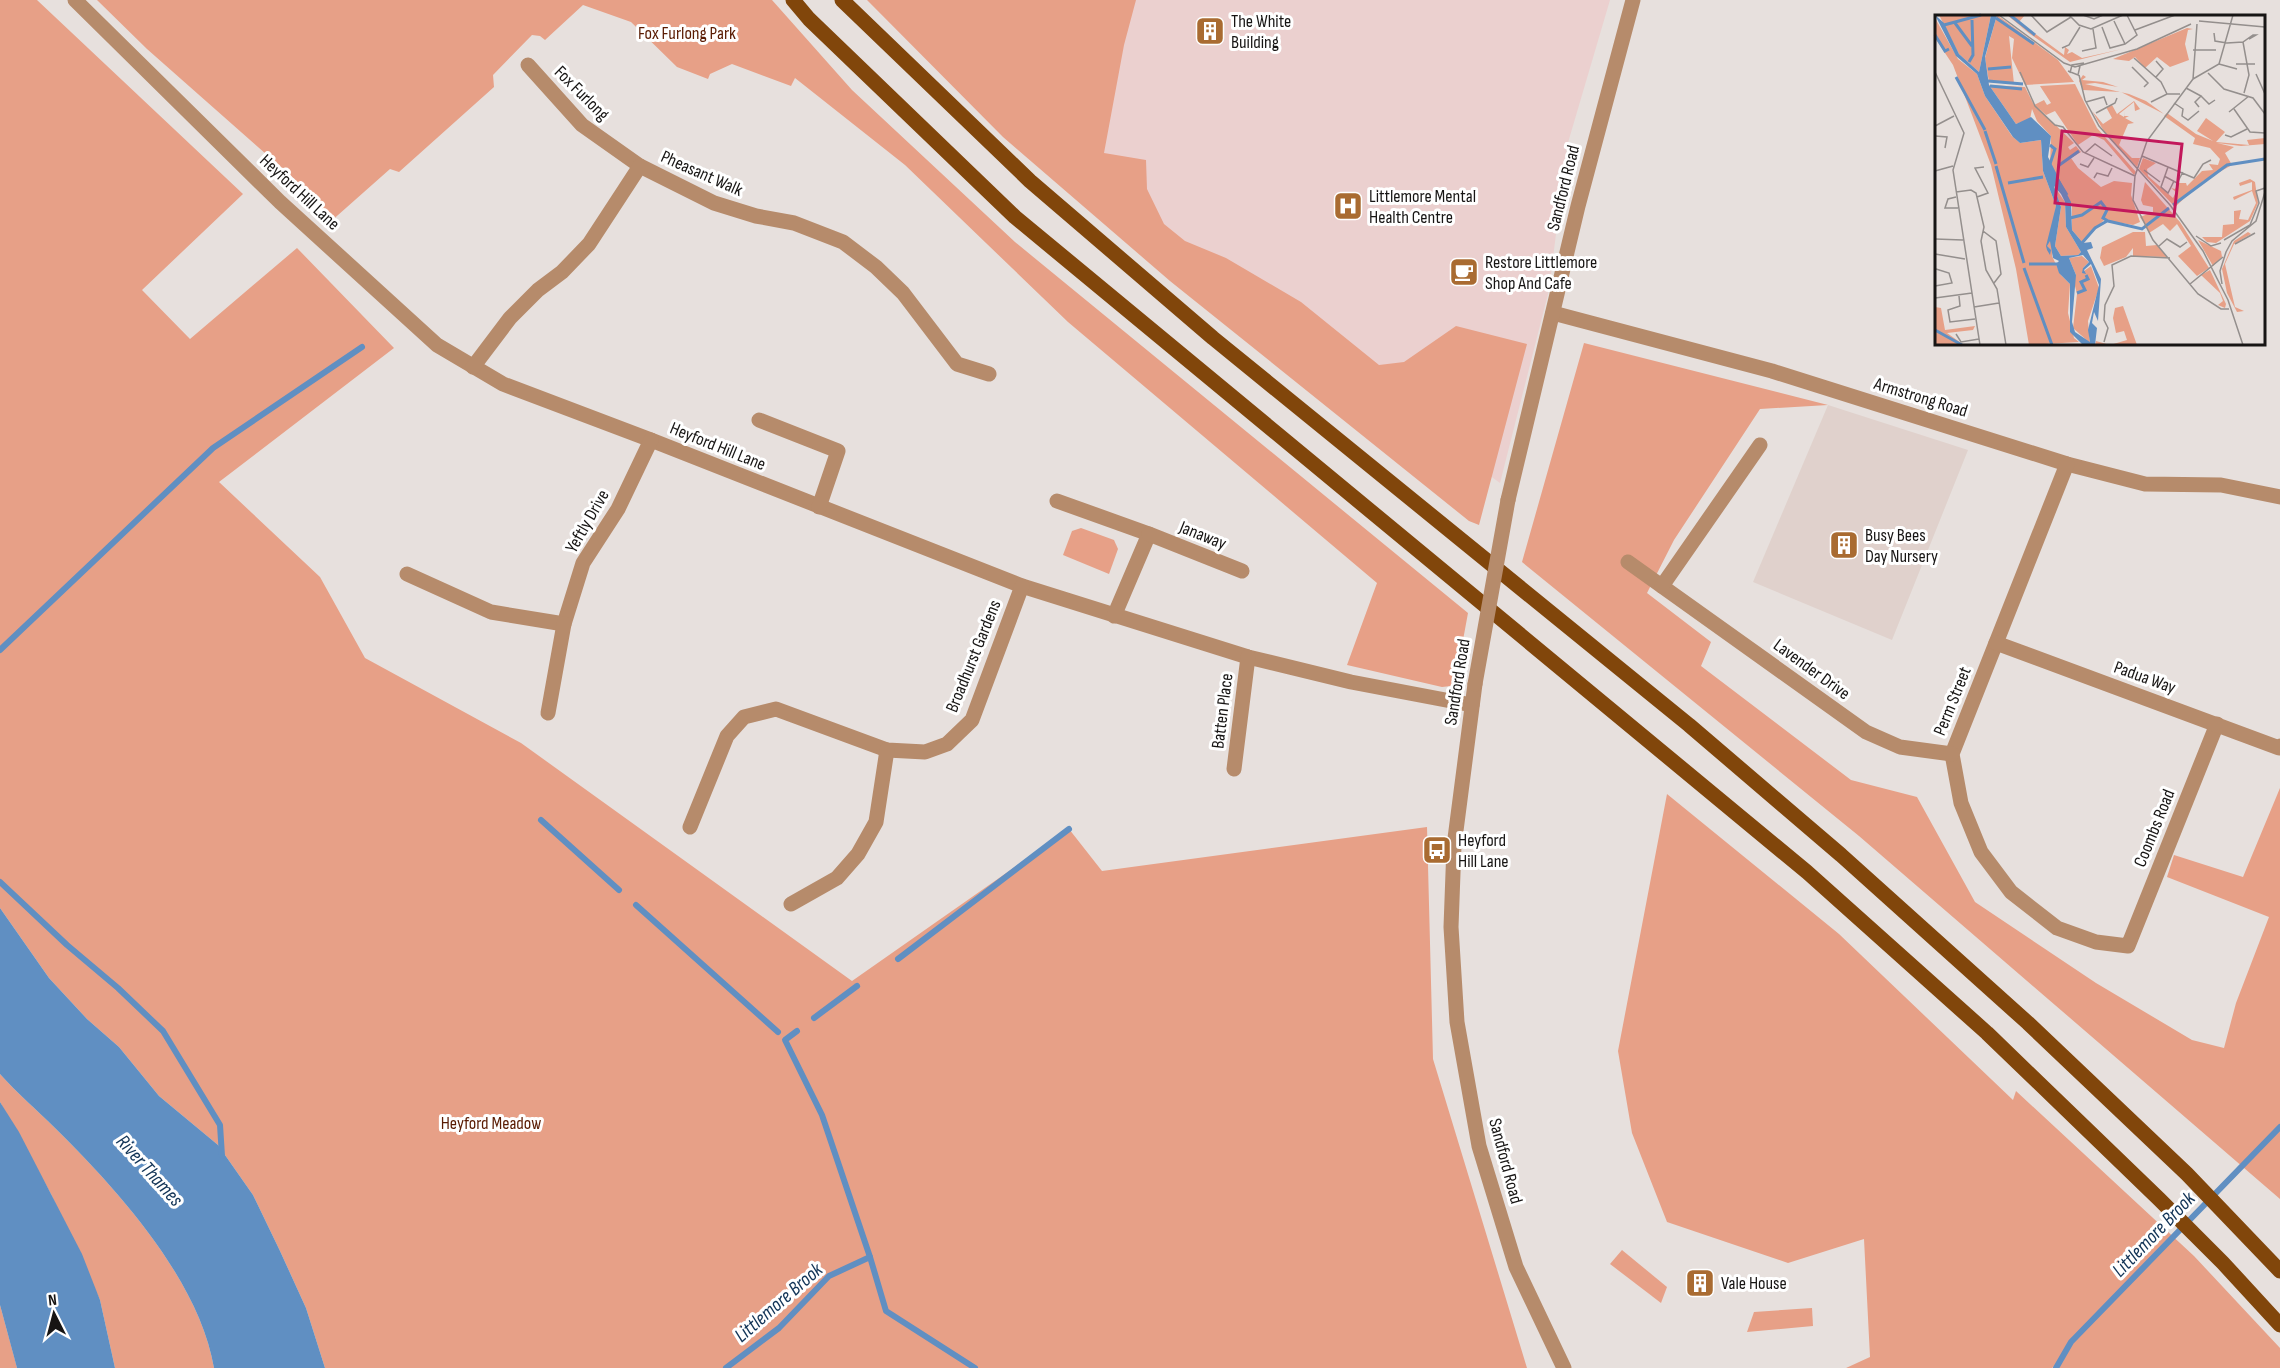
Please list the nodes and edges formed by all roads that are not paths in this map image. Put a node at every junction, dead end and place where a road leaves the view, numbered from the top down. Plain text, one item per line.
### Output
1 (75, 0) edge
2 (793, 0) edge
3 (842, 0) edge
4 (1633, 0) edge
5 (528, 65) dead end
6 (640, 166) junction
7 (1553, 313) junction
8 (472, 367) junction
9 (989, 374) dead end
10 (759, 420) dead end
11 (651, 440) junction
12 (1760, 445) dead end
13 (2067, 464) junction
14 (2280, 497) edge
15 (1057, 501) dead end
16 (819, 507) junction
17 (1149, 534) junction
18 (1628, 562) dead end
19 (1242, 572) dead end
20 (407, 574) dead end
21 (1022, 586) junction
22 (1662, 586) junction
23 (1114, 616) junction
24 (564, 624) junction
25 (1996, 643) junction
26 (1248, 657) junction
27 (1472, 705) junction
28 (548, 713) dead end
29 (2217, 724) junction
30 (2280, 747) edge
31 (887, 750) junction
32 (1952, 754) junction
33 (1234, 769) dead end
34 (690, 827) dead end
35 (791, 904) dead end
36 (2128, 946) joint
37 (2280, 1271) edge
38 (2280, 1324) edge
39 (1564, 1368) edge

1 - 8 street, Heyford Hill Lane
2 - 38 main road
3 - 37 main road
4 - 7 street, Sandford Road
5 - 6 street, Fox Furlong
6 - 8 street, Pheasant Walk
6 - 9 street, Pheasant Walk
7 - 13 street, Armstrong Road
7 - 27 street, Sandford Road, bridge
8 - 11 street, Heyford Hill Lane
10 - 16 street
11 - 16 street, Heyford Hill Lane
11 - 24 street, Yeftly Drive
12 - 22 street
13 - 14 street, Armstrong Road
13 - 25 street, Perm Street
15 - 17 street, Janaway
16 - 21 street, Heyford Hill Lane
17 - 19 street, Janaway
17 - 23 street
18 - 22 street, Lavender Drive
20 - 24 street
21 - 23 street, Heyford Hill Lane
21 - 31 street, Broadhurst Gardens
22 - 32 street, Lavender Drive
23 - 26 street, Heyford Hill Lane
24 - 28 street, Yeftly Drive
25 - 29 street, Padua Way
25 - 32 street, Perm Street
26 - 27 street, Heyford Hill Lane
26 - 33 street, Batten Place
27 - 39 street, Sandford Road
29 - 30 street, Padua Way
29 - 36 street, Coombs Road
31 - 34 street, Broadhurst Gardens
31 - 35 street
32 - 36 street, Perm Street

